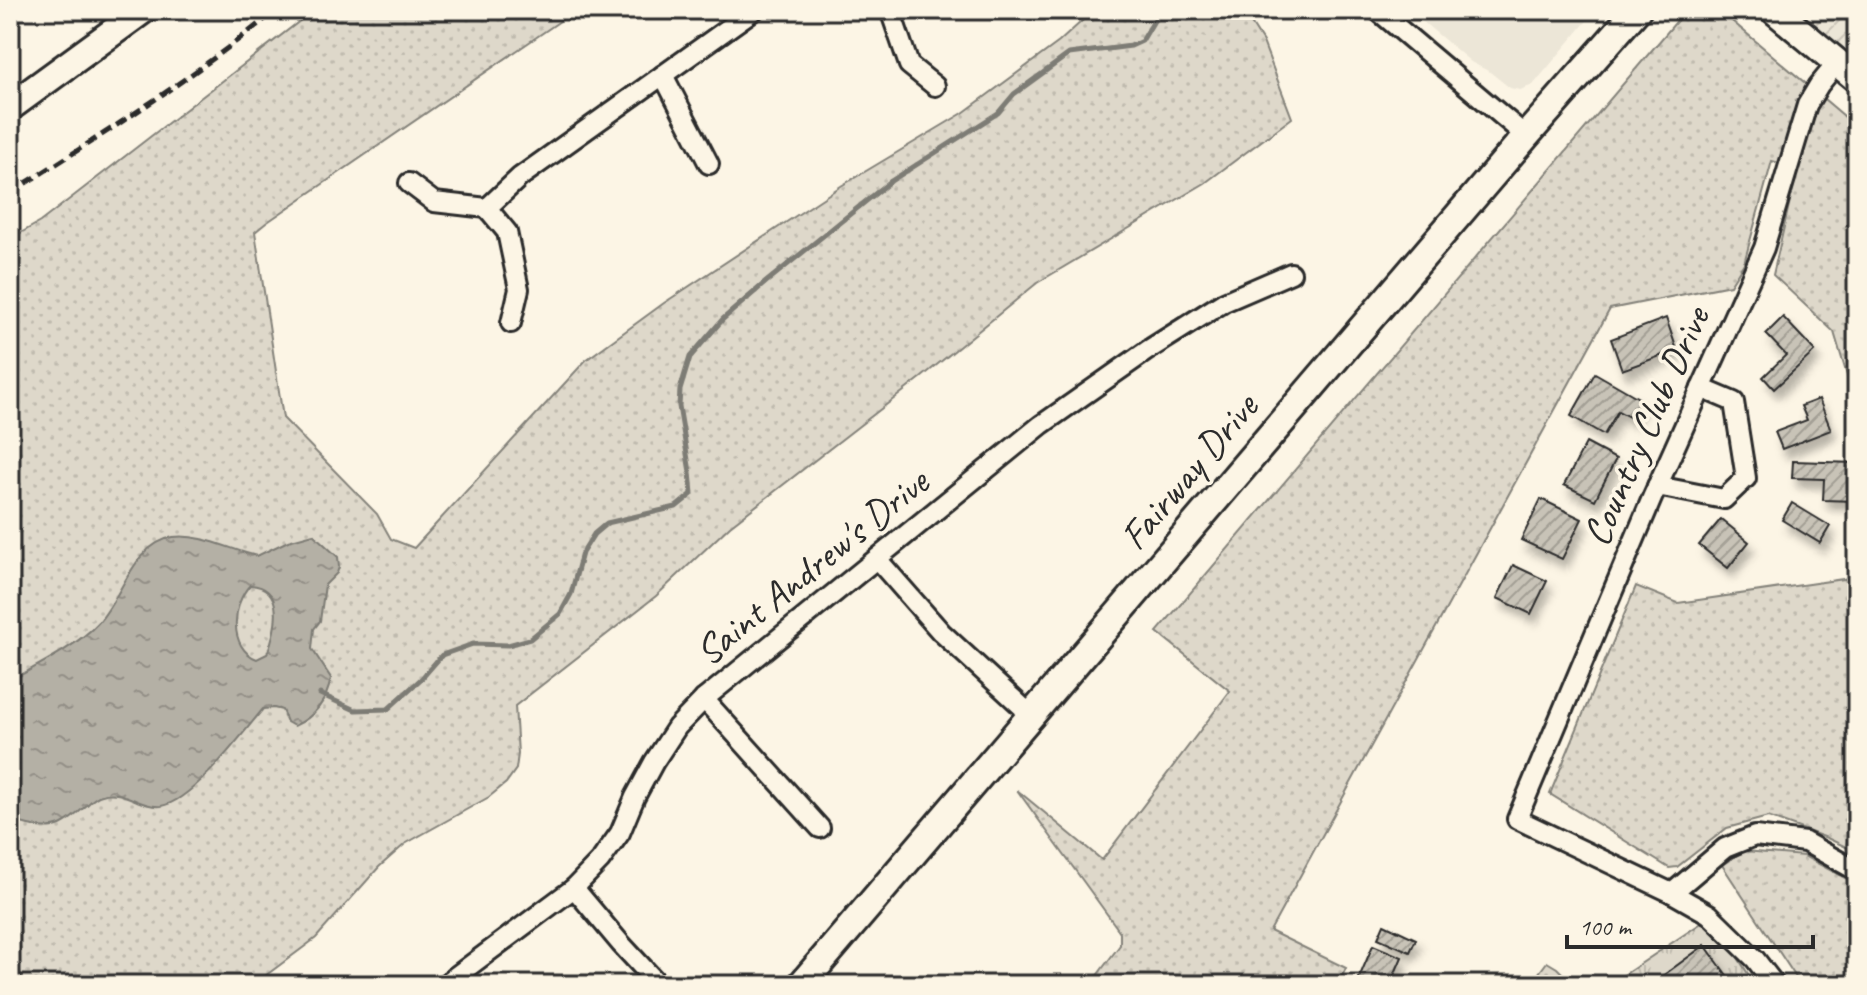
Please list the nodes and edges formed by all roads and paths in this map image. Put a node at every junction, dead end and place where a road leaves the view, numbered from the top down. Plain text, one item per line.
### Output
1 (143, 10) edge
2 (754, 10) edge
3 (890, 10) edge
4 (1377, 10) edge
5 (1637, 10) edge
6 (1774, 10) edge
7 (1847, 71) edge
8 (663, 75) junction
9 (935, 86) dead end
10 (10, 107) edge
11 (1526, 136) junction
12 (709, 164) dead end
13 (409, 183) dead end
14 (487, 208) junction
15 (1291, 273) dead end
16 (511, 323) dead end
17 (1701, 388) junction
18 (1657, 486) junction
19 (877, 559) junction
20 (704, 699) junction
21 (1032, 716) junction
22 (820, 828) dead end
23 (1857, 871) edge
24 (574, 888) junction
25 (1672, 893) junction
26 (444, 985) edge
27 (659, 985) edge
28 (801, 985) edge
29 (1775, 985) edge

1 - 10 main road
2 - 8 street
3 - 9 street
4 - 11 street
5 - 11 main road, Fairway Drive
6 - 7 main road
7 - 17 street, Country Club Drive
8 - 12 street
8 - 14 street
11 - 21 main road, Fairway Drive
13 - 14 street
14 - 16 street
15 - 19 street, Saint Andrew's Drive
17 - 18 street, Country Club Drive
17 - 18 street
18 - 25 street, Country Club Drive
19 - 20 street, Saint Andrew's Drive
19 - 21 street
20 - 22 street
20 - 24 street, Saint Andrew's Drive
21 - 28 main road, Fairway Drive
23 - 25 street
24 - 26 street, Saint Andrew's Drive
24 - 27 street
25 - 29 street

